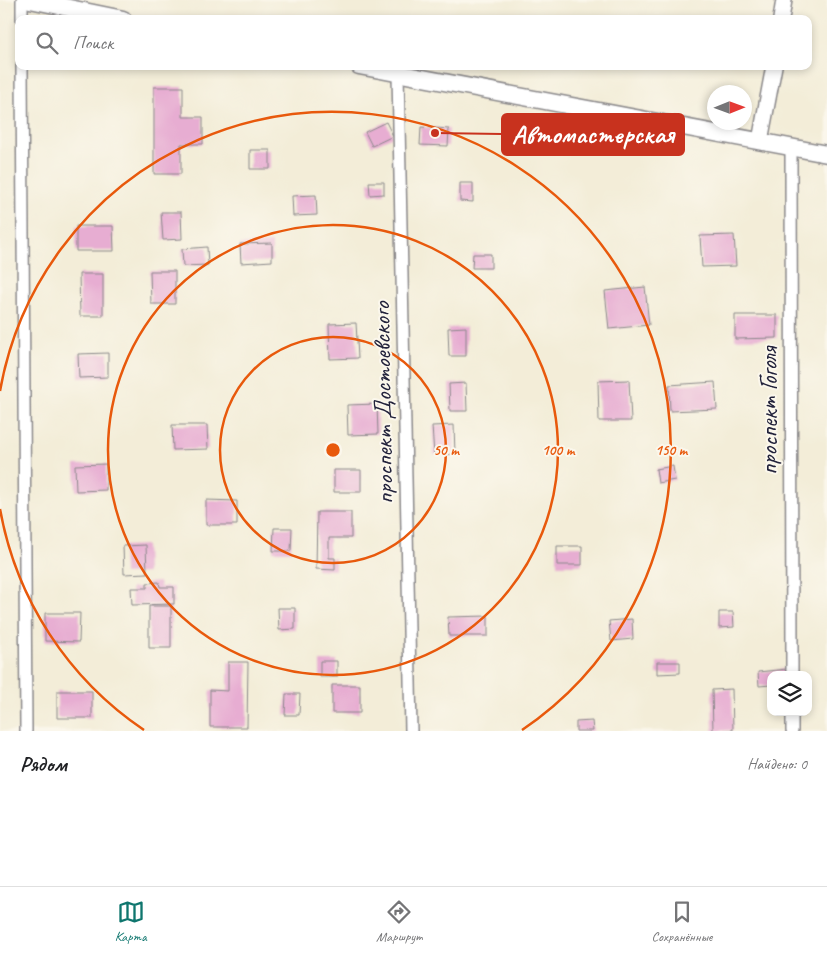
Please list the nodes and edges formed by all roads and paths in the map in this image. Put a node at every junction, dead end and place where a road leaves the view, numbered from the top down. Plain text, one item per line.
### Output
1 (22, 0) edge
2 (30, 0) edge
3 (784, 0) edge
4 (22, 15) edge
5 (104, 15) edge
6 (782, 15) edge
7 (22, 70) edge
8 (378, 70) edge
9 (773, 70) edge
10 (398, 74) junction
11 (760, 141) junction
12 (791, 147) junction
13 (827, 154) edge
14 (792, 671) edge
15 (792, 716) edge
16 (26, 731) edge
17 (411, 731) edge
18 (792, 731) edge

1 - 4 street
2 - 5 main road
3 - 6 street
7 - 16 street
8 - 10 main road
9 - 11 street
10 - 11 main road
10 - 17 street, проспект Достоевского
11 - 12 main road
12 - 13 main road
12 - 14 street, проспект Гоголя
15 - 18 street

